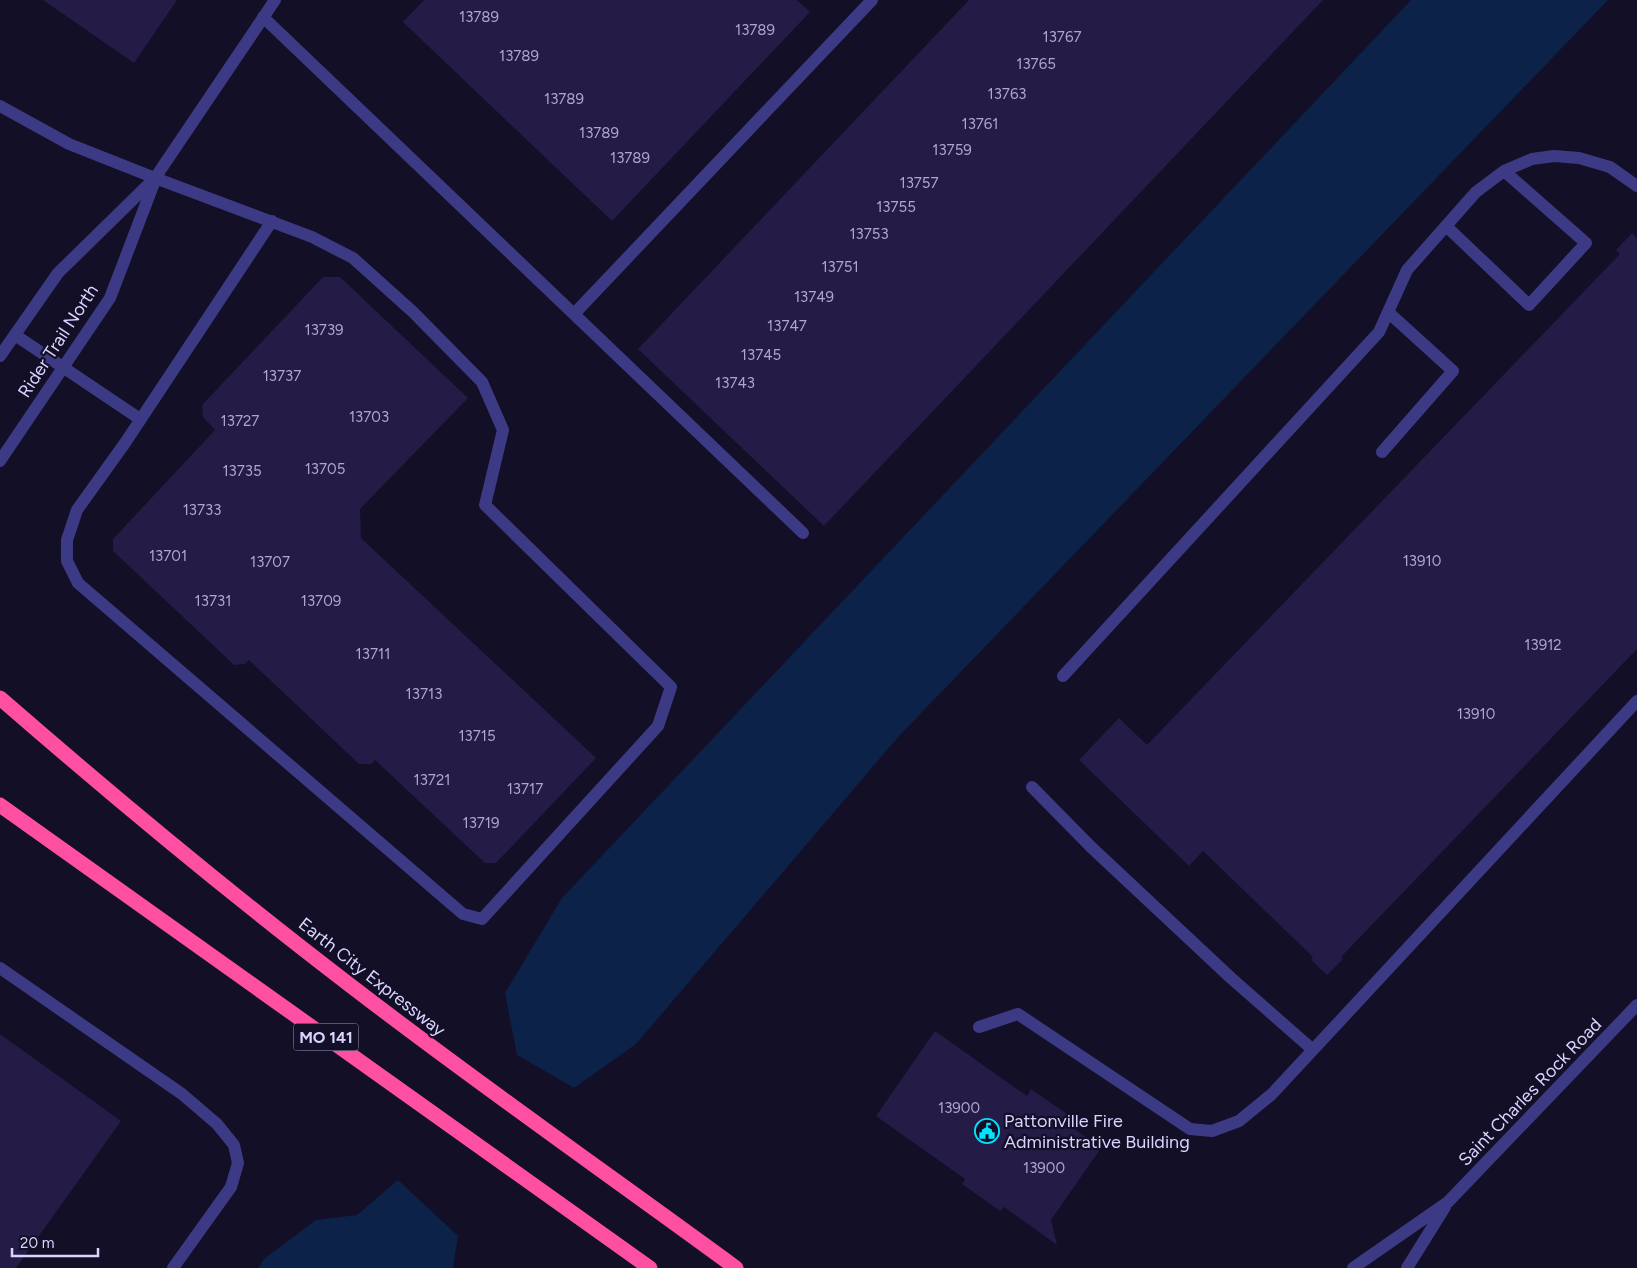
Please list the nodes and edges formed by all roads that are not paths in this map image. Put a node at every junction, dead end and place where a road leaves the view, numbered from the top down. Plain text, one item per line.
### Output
1 (275, 0) edge
2 (872, 0) edge
3 (264, 17) junction
4 (0, 106) edge
5 (1504, 171) junction
6 (155, 178) junction
7 (1637, 186) edge
8 (272, 221) junction
9 (1446, 226) junction
10 (1388, 312) junction
11 (574, 314) junction
12 (15, 335) junction
13 (0, 356) edge
14 (63, 367) junction
15 (140, 419) junction
16 (1382, 452) dead end
17 (0, 461) edge
18 (803, 533) dead end
19 (1063, 676) dead end
20 (0, 698) edge
21 (1637, 701) edge
22 (1032, 787) dead end
23 (1, 806) edge
24 (0, 968) edge
25 (1637, 1005) edge
26 (979, 1027) dead end
27 (1313, 1050) junction
28 (1448, 1202) junction
29 (173, 1268) edge
30 (650, 1268) edge
31 (736, 1268) edge
32 (1353, 1268) edge
33 (1407, 1268) edge

1 - 3 street, Rider Trail North
2 - 11 street
3 - 6 street, Rider Trail North
3 - 11 street
4 - 6 street
5 - 7 street
5 - 9 street
5 - 9 street
6 - 8 street
6 - 12 street, Rider Trail North
6 - 14 street, Rider Trail North
8 - 15 street
8 - 15 street
9 - 10 street
10 - 16 street
10 - 19 street
11 - 18 street
12 - 13 street, Rider Trail North
12 - 14 street
14 - 15 street
14 - 17 street, Rider Trail North
20 - 31 highway, Earth City Expressway / MO 141
21 - 27 street
22 - 27 street
23 - 30 highway, MO 141
24 - 29 street
25 - 28 street, Saint Charles Rock Road
26 - 27 street
28 - 32 street, Saint Charles Rock Road
28 - 33 street, Saint Charles Rock Road

